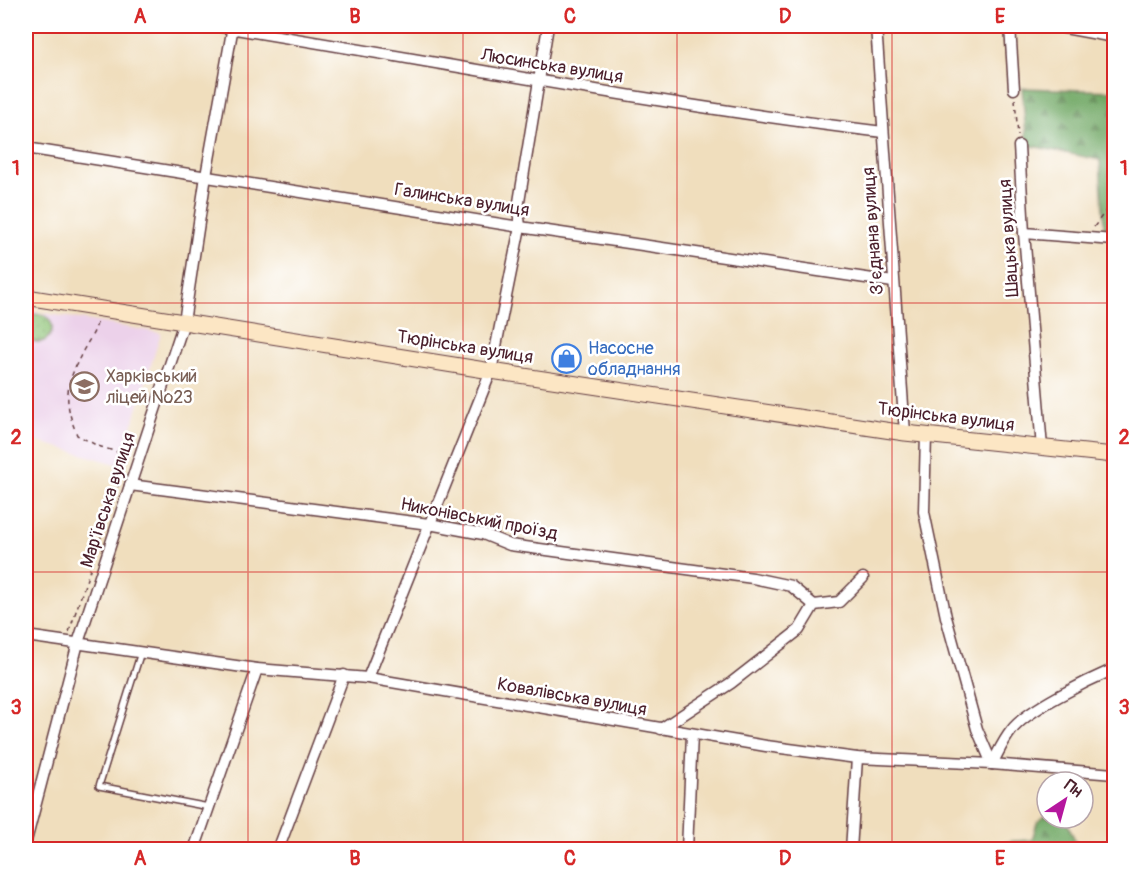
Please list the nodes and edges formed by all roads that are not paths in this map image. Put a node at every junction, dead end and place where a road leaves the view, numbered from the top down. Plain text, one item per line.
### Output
1 (217, 26) edge
2 (548, 26) edge
3 (876, 26) edge
4 (1010, 26) edge
5 (1054, 26) edge
6 (233, 27) edge
7 (1114, 37) edge
8 (538, 81) junction
9 (1014, 89) road end
10 (883, 132) junction
11 (1019, 146) road end
12 (26, 148) edge
13 (206, 176) junction
14 (520, 227) junction
15 (1024, 232) junction
16 (1114, 240) edge
17 (893, 282) junction
18 (26, 297) edge
19 (184, 322) junction
20 (491, 371) junction
21 (905, 433) junction
22 (926, 435) junction
23 (1042, 448) junction
24 (1114, 455) edge
25 (130, 485) junction
26 (429, 524) junction
27 (862, 578) dead end
28 (814, 605) junction
29 (26, 636) edge
30 (78, 643) junction
31 (141, 652) junction
32 (257, 669) junction
33 (1114, 669) edge
34 (344, 675) junction
35 (368, 678) junction
36 (661, 729) junction
37 (692, 734) junction
38 (857, 758) junction
39 (992, 764) junction
40 (1114, 774) edge
41 (209, 807) junction
42 (26, 841) edge
43 (194, 849) edge
44 (278, 849) edge
45 (687, 849) edge
46 (851, 849) edge

1 - 6 street, Люсинська вулиця
2 - 8 street
3 - 10 street, З’єднана вулиця
4 - 9 street
5 - 7 street
6 - 8 street, Люсинська вулиця
6 - 13 street, Мар'ївська вулиця
8 - 10 street, Люсинська вулиця
8 - 14 street
10 - 17 street, З’єднана вулиця
11 - 15 street, Шацька вулиця
12 - 13 street, Галинська вулиця
13 - 14 street, Галинська вулиця
13 - 19 street, Мар'ївська вулиця
14 - 17 street, Галинська вулиця
14 - 20 street
15 - 16 street
15 - 23 street, Шацька вулиця
17 - 21 street, З’єднана вулиця
18 - 19 main road, Тюрінська вулиця
19 - 20 main road, Тюрінська вулиця
19 - 25 street, Мар'ївська вулиця
20 - 21 main road, Тюрінська вулиця
20 - 26 street
21 - 22 main road, Тюрінська вулиця
22 - 23 main road, Тюрінська вулиця
22 - 39 street
23 - 24 main road, Тюрінська вулиця
25 - 26 street, Никонівський проїзд
25 - 30 street, Мар'ївська вулиця
26 - 28 street, Никонівський проїзд
26 - 35 street
27 - 28 street
28 - 36 street
29 - 30 street, Ковалівська вулиця
30 - 31 street, Ковалівська вулиця
30 - 42 street, Мар'ївська вулиця
31 - 32 street, Ковалівська вулиця
31 - 41 lane
32 - 34 street, Ковалівська вулиця
32 - 41 street
33 - 39 street
34 - 35 street, Ковалівська вулиця
34 - 44 street
35 - 36 street, Ковалівська вулиця
36 - 37 street, Ковалівська вулиця
37 - 38 street, Ковалівська вулиця
37 - 45 street
38 - 39 street, Ковалівська вулиця
38 - 46 street
39 - 40 street, Ковалівська вулиця
41 - 43 street

